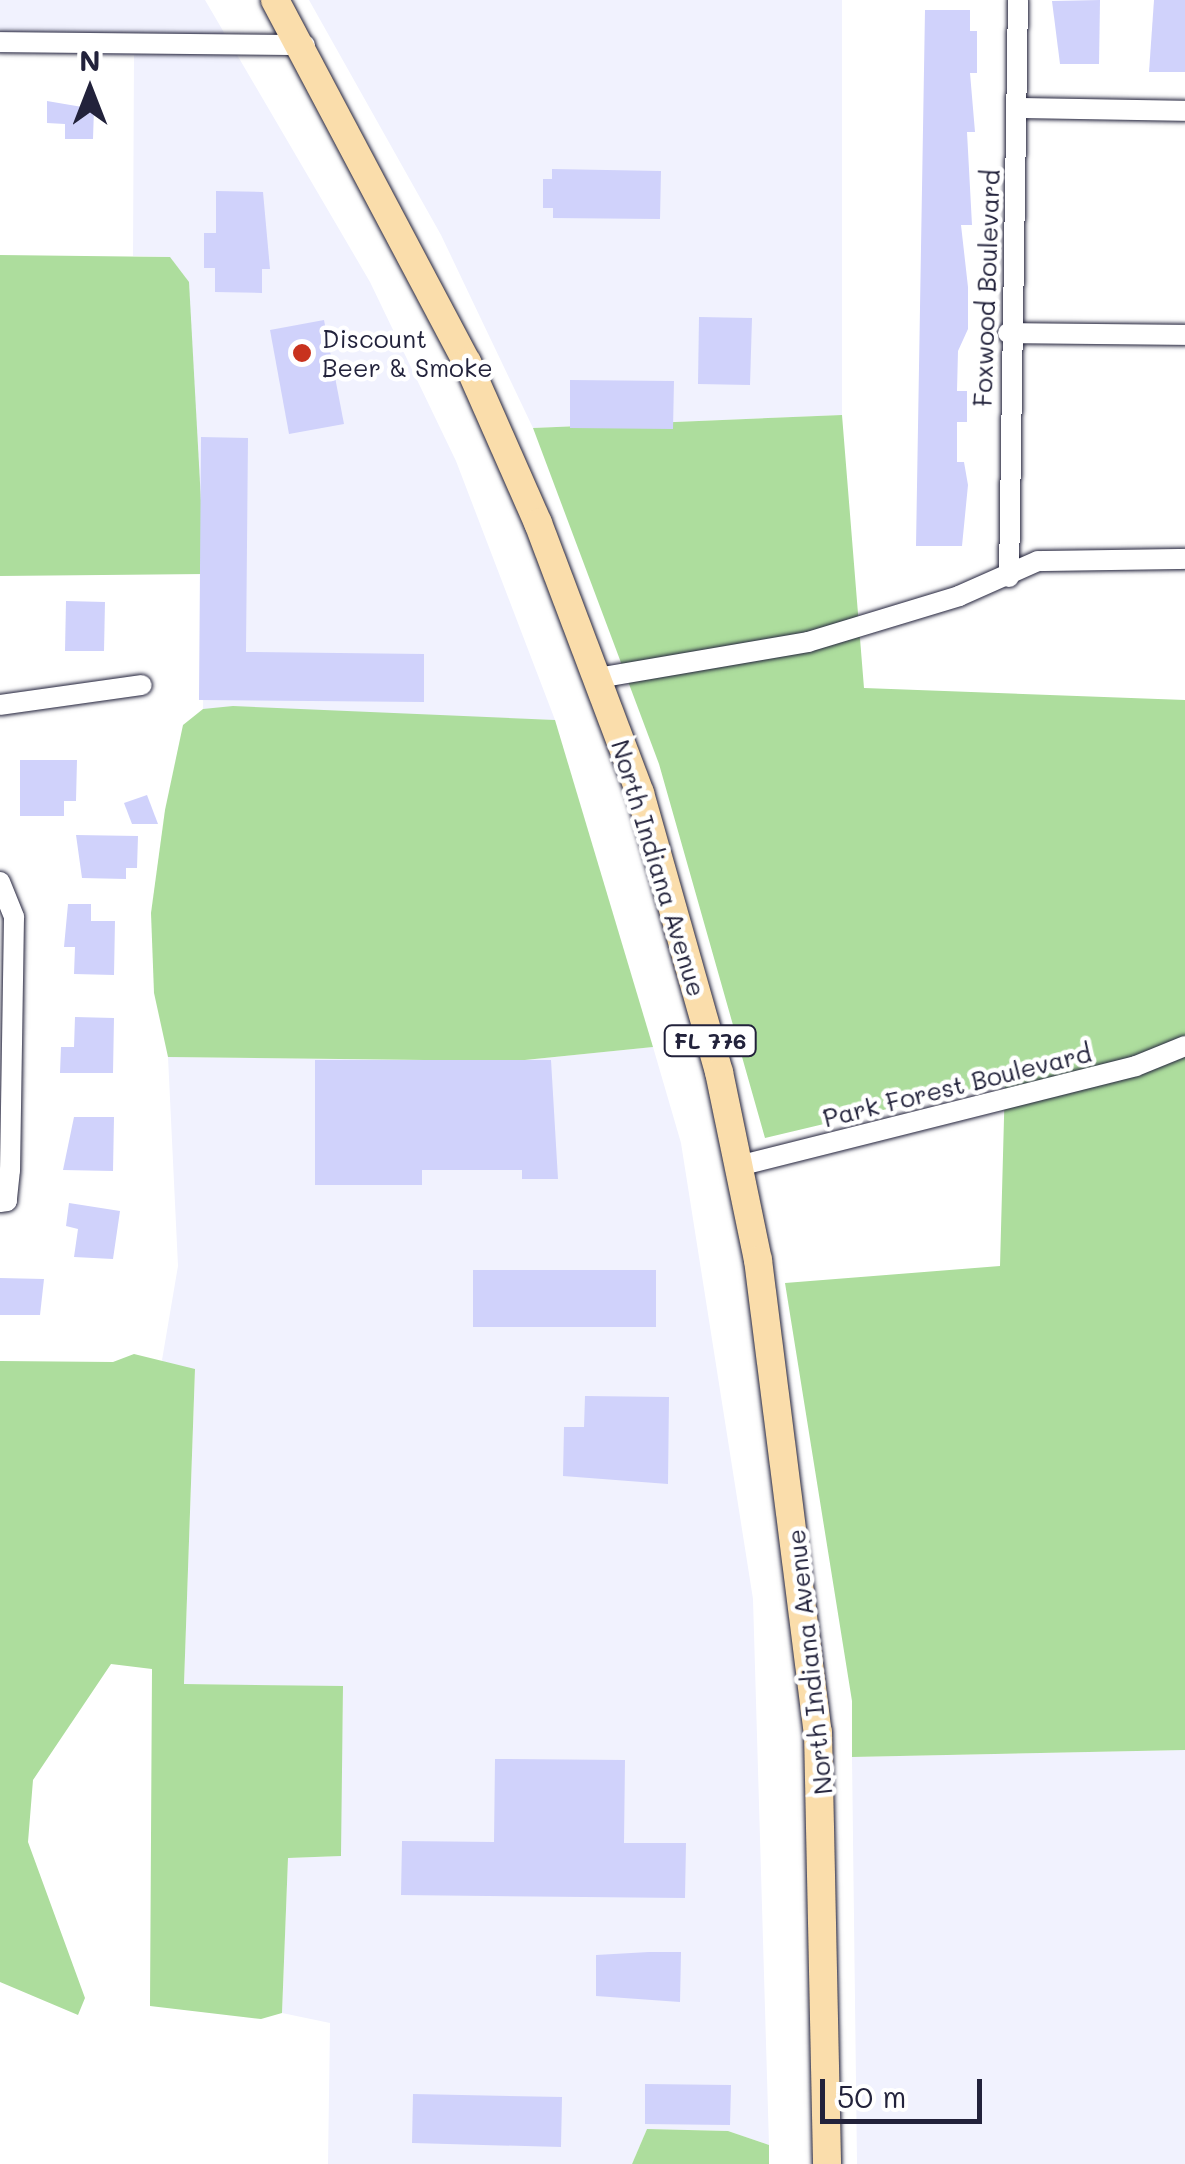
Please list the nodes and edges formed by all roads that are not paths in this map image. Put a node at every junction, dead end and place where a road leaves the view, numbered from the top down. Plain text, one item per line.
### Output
1 (275, 0) edge
2 (1018, 0) edge
3 (0, 42) edge
4 (305, 45) junction
5 (1016, 108) junction
6 (1185, 111) edge
7 (1008, 333) junction
8 (1185, 335) edge
9 (1185, 559) edge
10 (1008, 577) junction
11 (598, 678) junction
12 (142, 684) dead end
13 (0, 705) edge
14 (0, 882) edge
15 (1185, 1046) edge
16 (738, 1166) junction
17 (0, 1202) edge
18 (828, 2164) edge

1 - 4 main road, North Indiana Avenue / FL 776
2 - 5 street, Foxwood Boulevard
3 - 4 street
4 - 11 main road, North Indiana Avenue / FL 776
5 - 6 street
5 - 7 street, Foxwood Boulevard
7 - 8 street
7 - 10 street, Foxwood Boulevard
9 - 10 street
10 - 11 street
11 - 16 main road, North Indiana Avenue / FL 776
12 - 13 street
14 - 17 street
15 - 16 street, Park Forest Boulevard
16 - 18 main road, North Indiana Avenue / FL 776

